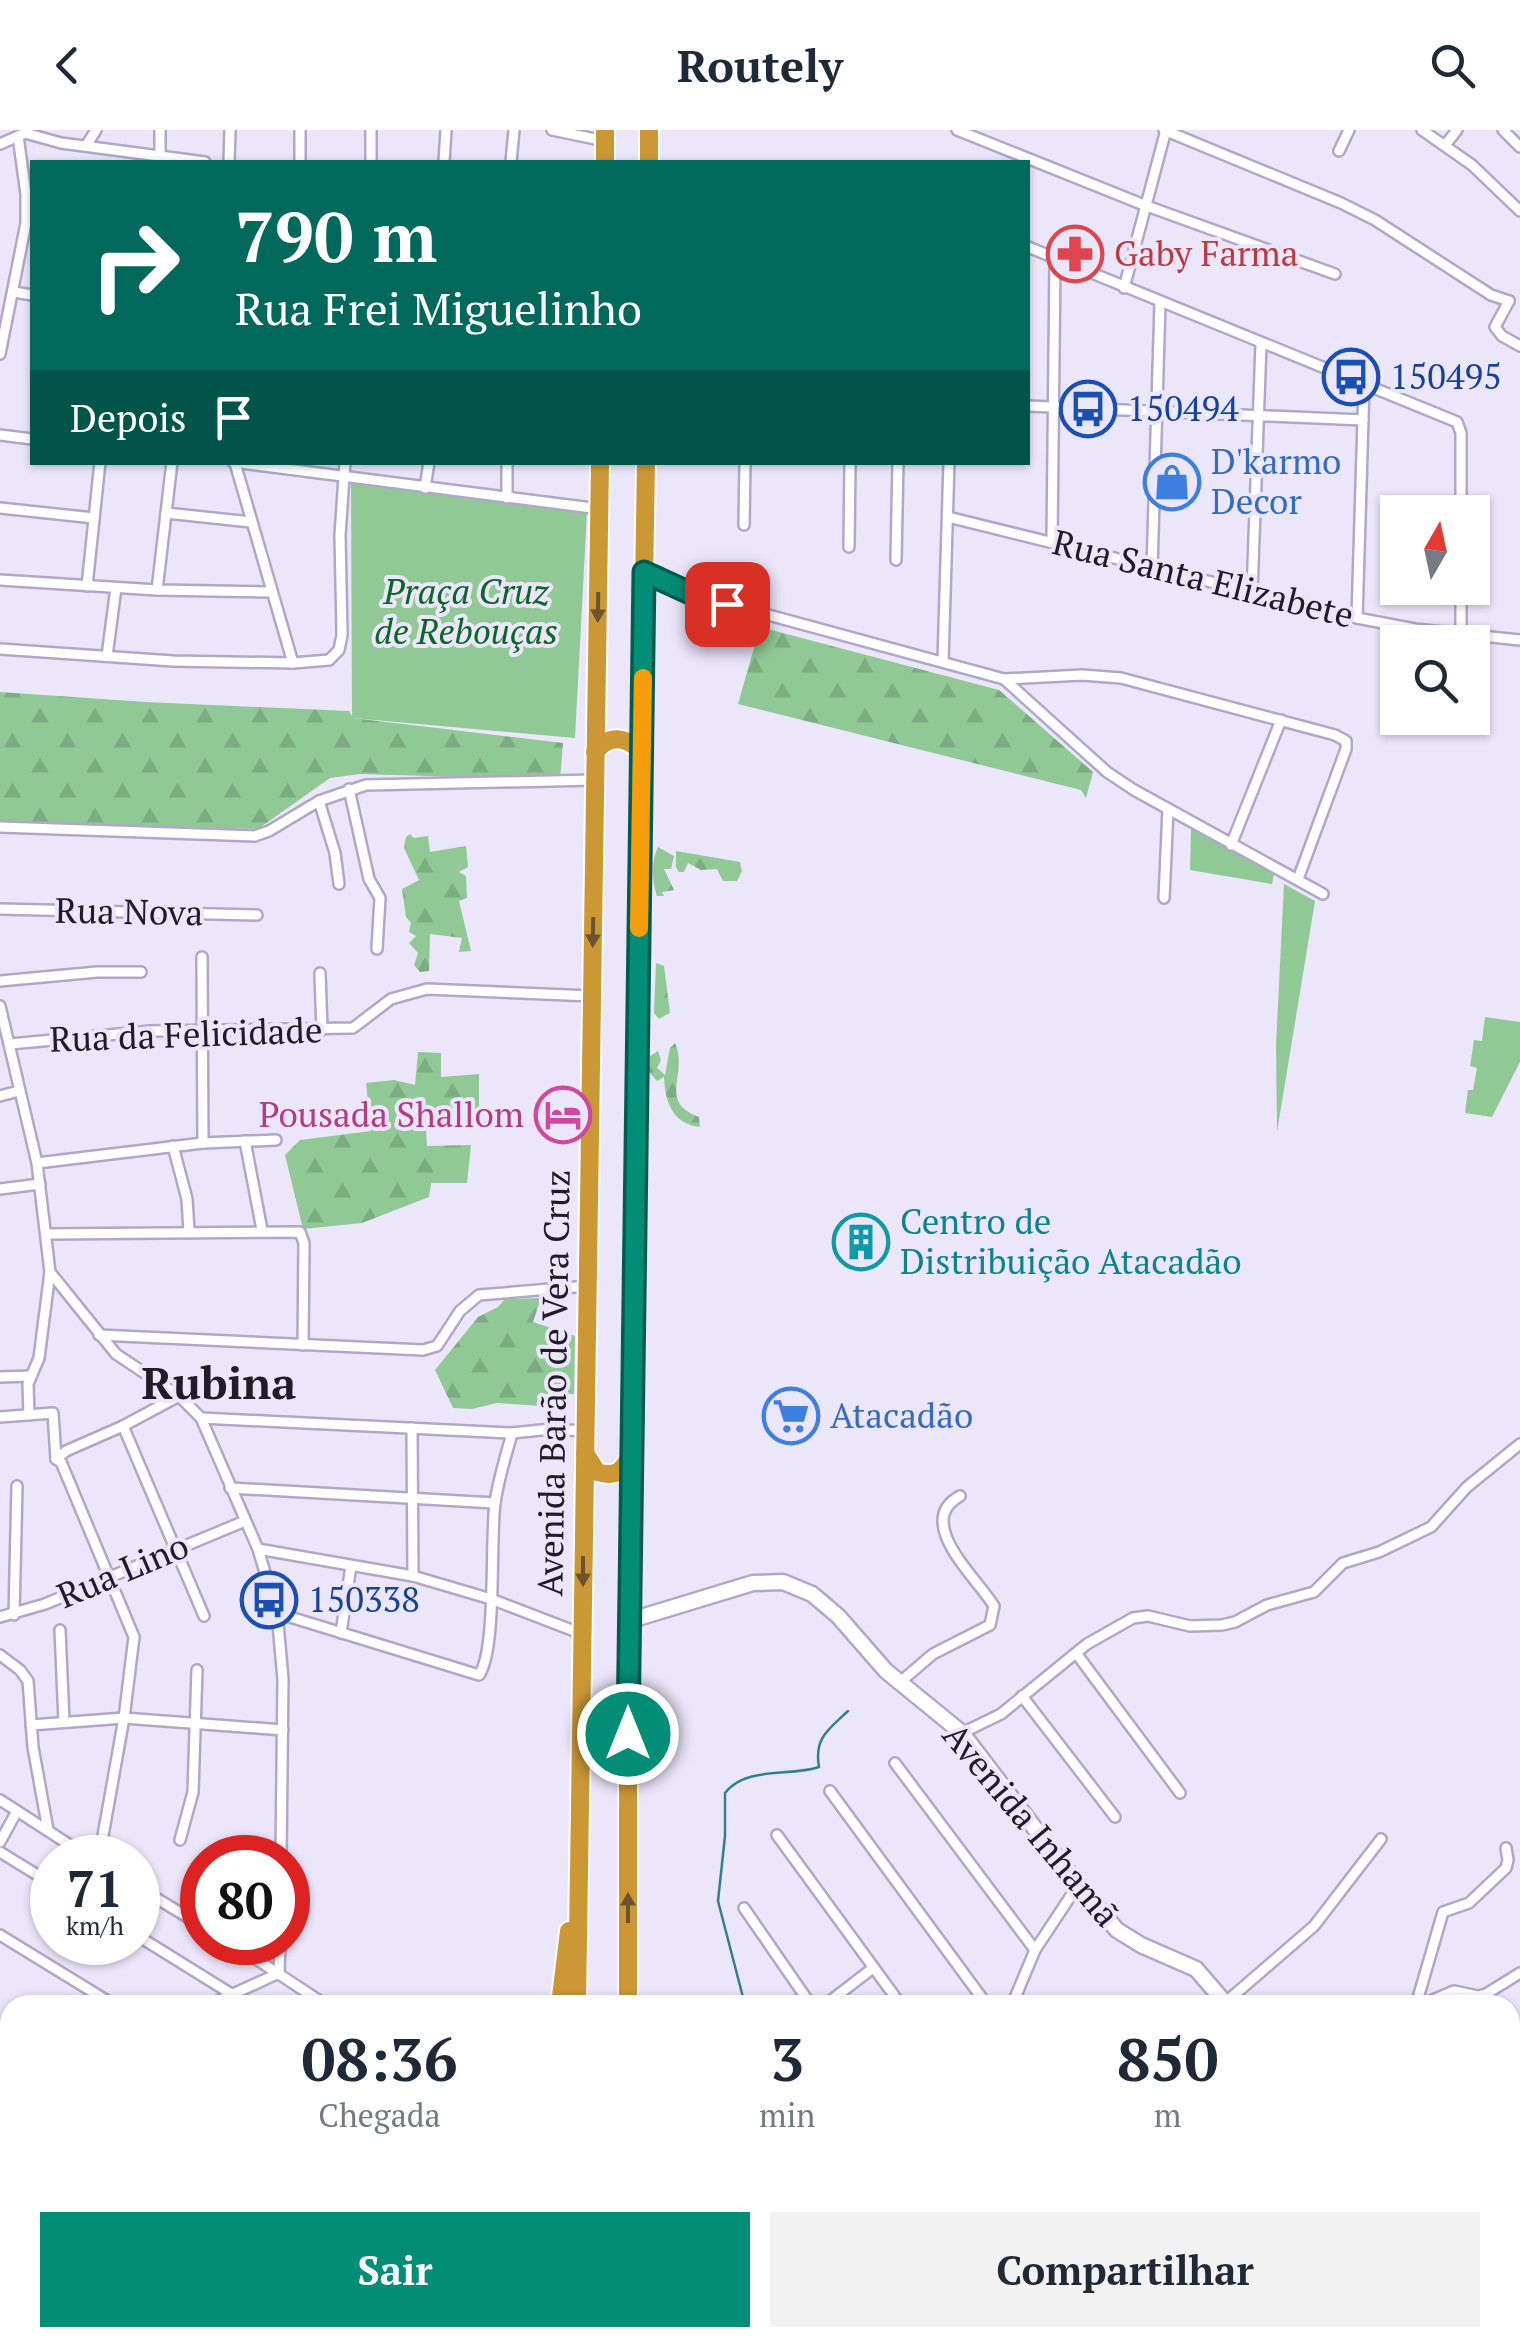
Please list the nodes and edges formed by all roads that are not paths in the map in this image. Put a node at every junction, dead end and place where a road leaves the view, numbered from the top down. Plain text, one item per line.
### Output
1 (96, 130) edge
2 (160, 130) edge
3 (230, 130) edge
4 (300, 130) edge
5 (371, 130) edge
6 (446, 130) edge
7 (514, 130) edge
8 (552, 130) edge
9 (650, 130) edge
10 (957, 130) edge
11 (998, 130) edge
12 (1166, 130) edge
13 (1349, 130) edge
14 (1422, 130) edge
15 (1456, 130) edge
16 (1503, 130) edge
17 (24, 133) edge
18 (605, 136) edge
19 (994, 142) junction
20 (0, 144) edge
21 (1446, 144) junction
22 (86, 146) junction
23 (1520, 146) edge
24 (1339, 151) dead end
25 (160, 154) junction
26 (137, 157) edge
27 (194, 160) edge
28 (230, 160) edge
29 (300, 160) edge
30 (370, 160) edge
31 (444, 160) edge
32 (511, 160) edge
33 (649, 160) edge
34 (1144, 205) junction
35 (1520, 211) edge
36 (1030, 248) edge
37 (1055, 258) junction
38 (27, 260) edge
39 (1335, 274) dead end
40 (1124, 288) junction
41 (14, 292) junction
42 (30, 295) edge
43 (1520, 296) edge
44 (1509, 301) junction
45 (1160, 303) junction
46 (4, 318) edge
47 (1261, 344) junction
48 (1520, 346) edge
49 (0, 354) edge
50 (1364, 386) junction
51 (1030, 406) edge
52 (1053, 407) junction
53 (1155, 410) junction
54 (1257, 415) junction
55 (1362, 420) junction
56 (0, 435) edge
57 (30, 440) edge
58 (100, 465) edge
59 (172, 465) edge
60 (235, 465) edge
61 (274, 465) edge
62 (344, 465) edge
63 (428, 465) edge
64 (507, 465) edge
65 (600, 465) edge
66 (646, 465) edge
67 (745, 465) edge
68 (850, 465) edge
69 (898, 465) edge
70 (949, 465) edge
71 (342, 477) junction
72 (425, 488) junction
73 (1461, 495) edge
74 (507, 498) junction
75 (0, 508) edge
76 (600, 509) junction
77 (166, 513) junction
78 (948, 517) junction
79 (94, 518) junction
80 (251, 522) junction
81 (744, 525) dead end
82 (1052, 542) junction
83 (849, 547) dead end
84 (896, 560) dead end
85 (1152, 568) junction
86 (644, 572) junction
87 (0, 580) edge
88 (88, 586) junction
89 (116, 588) junction
90 (157, 590) junction
91 (271, 592) junction
92 (1252, 593) junction
93 (1357, 618) junction
94 (1400, 625) edge
95 (1490, 637) edge
96 (1520, 640) edge
97 (0, 650) edge
98 (107, 656) junction
99 (944, 661) junction
100 (292, 663) junction
101 (1004, 679) junction
102 (1282, 720) junction
103 (594, 752) junction
104 (642, 752) junction
105 (594, 780) junction
106 (349, 789) junction
107 (319, 800) junction
108 (1168, 809) junction
109 (0, 827) edge
110 (1230, 845) junction
111 (1298, 879) junction
112 (339, 884) dead end
113 (1322, 894) dead end
114 (1164, 898) dead end
115 (0, 910) edge
116 (257, 915) dead end
117 (376, 948) dead end
118 (202, 957) dead end
119 (141, 972) dead end
120 (320, 973) dead end
121 (0, 981) edge
122 (591, 996) junction
123 (0, 1006) edge
124 (202, 1029) junction
125 (322, 1030) junction
126 (10, 1044) junction
127 (19, 1091) junction
128 (0, 1096) edge
129 (276, 1140) dead end
130 (245, 1141) junction
131 (202, 1143) junction
132 (173, 1146) junction
133 (37, 1162) junction
134 (40, 1184) junction
135 (0, 1189) edge
136 (262, 1230) junction
137 (189, 1231) junction
138 (47, 1234) junction
139 (50, 1272) junction
140 (587, 1286) junction
141 (99, 1336) junction
142 (303, 1345) junction
143 (32, 1376) junction
144 (0, 1378) edge
145 (178, 1396) junction
146 (30, 1415) junction
147 (0, 1417) edge
148 (202, 1418) junction
149 (123, 1426) junction
150 (412, 1428) junction
151 (512, 1433) junction
152 (583, 1440) junction
153 (1520, 1444) edge
154 (632, 1451) junction
155 (56, 1458) junction
156 (17, 1486) dead end
157 (230, 1488) junction
158 (960, 1496) dead end
159 (413, 1499) junction
160 (495, 1504) junction
161 (245, 1521) junction
162 (176, 1548) junction
163 (258, 1549) junction
164 (351, 1566) junction
165 (412, 1576) junction
166 (109, 1578) junction
167 (491, 1599) junction
168 (276, 1613) junction
169 (14, 1615) junction
170 (204, 1616) dead end
171 (0, 1617) edge
172 (628, 1621) junction
173 (60, 1630) dead end
174 (341, 1632) junction
175 (582, 1634) junction
176 (1076, 1653) junction
177 (0, 1655) edge
178 (197, 1670) dead end
179 (899, 1683) junction
180 (1022, 1696) junction
181 (124, 1718) junction
182 (64, 1722) junction
183 (197, 1724) junction
184 (31, 1725) junction
185 (283, 1730) junction
186 (962, 1733) junction
187 (895, 1763) dead end
188 (830, 1791) dead end
189 (1180, 1793) dead end
190 (0, 1800) edge
191 (17, 1811) junction
192 (1115, 1818) dead end
193 (48, 1830) junction
194 (778, 1834) dead end
195 (56, 1835) edge
196 (104, 1835) edge
197 (182, 1835) edge
198 (281, 1835) edge
199 (1381, 1840) dead end
200 (0, 1842) edge
201 (1506, 1848) dead end
202 (0, 1852) edge
203 (30, 1870) edge
204 (1078, 1885) junction
205 (578, 1886) junction
206 (744, 1908) dead end
207 (0, 1935) edge
208 (1035, 1950) junction
209 (160, 1952) edge
210 (267, 1965) edge
211 (280, 1965) edge
212 (872, 1968) junction
213 (1520, 1972) edge
214 (280, 1973) junction
215 (303, 1991) junction
216 (98, 1995) edge
217 (220, 1995) edge
218 (237, 1995) edge
219 (302, 1995) edge
220 (310, 1995) edge
221 (561, 1995) edge
222 (577, 1995) edge
223 (628, 1995) edge
224 (804, 1995) edge
225 (838, 1995) edge
226 (892, 1995) edge
227 (980, 1995) edge
228 (1016, 1995) edge
229 (1218, 1995) edge
230 (1236, 1995) edge
231 (1422, 1995) edge
232 (1444, 1995) edge
233 (1476, 1995) edge
234 (1482, 1995) edge

1 - 22 street
2 - 25 street
3 - 28 street
4 - 29 street
5 - 30 street
6 - 31 street
7 - 32 street
8 - 18 street
9 - 33 highway
10 - 19 street
11 - 19 street
12 - 34 street
12 - 44 street
13 - 24 street
14 - 21 street
15 - 21 street
16 - 23 street
17 - 20 street
17 - 22 street
17 - 38 street
19 - 34 street
21 - 35 street
22 - 26 street
25 - 26 street
25 - 27 street
34 - 39 street
34 - 40 street
36 - 37 street
37 - 40 street
37 - 52 street
38 - 41 street
40 - 45 street
41 - 42 street
41 - 46 street
43 - 44 street
44 - 48 street
45 - 47 street
45 - 53 street
46 - 49 street
47 - 50 street
47 - 54 street
50 - 55 street
50 - 73 street
51 - 52 street
52 - 53 street
52 - 82 street
53 - 54 street
53 - 85 street
54 - 55 street
54 - 92 street
55 - 93 street
56 - 57 street
58 - 79 street
59 - 77 street
60 - 80 street
61 - 71 street
62 - 71 street
63 - 72 street
64 - 74 street
65 - 76 highway, Avenida Barão de Vera Cruz
66 - 86 highway
67 - 81 street
68 - 83 street
69 - 84 street
70 - 78 street
71 - 72 street
71 - 100 street
72 - 74 street
74 - 76 street
75 - 79 street
76 -> 103 highway, Avenida Barão de Vera Cruz
77 - 80 street
77 - 90 street
78 - 82 street, Rua Santa Elizabete
78 - 99 street
79 - 88 street
80 - 91 street
82 - 85 street, Rua Santa Elizabete
85 - 92 street, Rua Santa Elizabete
86 - 99 street
86 - 104 highway
87 - 88 street
88 - 89 street
89 - 90 street
89 - 98 street
90 - 91 street
91 - 100 street
92 - 93 street, Rua Santa Elizabete
93 - 94 street, Rua Santa Elizabete
95 - 96 street, Rua Santa Elizabete
97 - 98 street
98 - 100 street
99 - 101 street
101 - 102 street
101 - 108 street
102 - 110 street
102 - 111 street
103 - 104 highway
103 - 105 highway, Avenida Barão de Vera Cruz
104 - 154 highway
105 - 106 street
105 -> 122 highway, Avenida Barão de Vera Cruz
106 - 107 street
106 - 117 street
107 - 109 street
107 - 112 street
108 - 110 street
108 - 114 street
110 - 111 street
111 - 113 street
115 - 116 street, Rua Nova
118 - 124 street
119 - 121 street
120 - 125 street
122 - 125 street, Rua da Felicidade
122 - 140 highway, Avenida Barão de Vera Cruz
123 - 126 street
124 - 125 street, Rua da Felicidade
124 - 126 street, Rua da Felicidade
124 - 131 street
126 - 127 street
127 - 128 street
127 - 133 street
129 - 130 street
130 - 131 street
130 - 136 street
131 - 132 street
132 - 133 street
132 - 137 street
133 - 134 street
134 - 135 street
134 - 138 street
136 - 137 street
136 - 142 street
137 - 138 street
138 - 139 street
139 - 141 street
139 - 143 street
140 - 142 street
140 - 152 highway, Avenida Barão de Vera Cruz
141 - 142 street
141 - 145 street
143 - 144 street
143 - 146 street
145 - 148 street
145 - 149 street
146 - 147 street
146 - 155 street
148 - 150 street
148 - 157 street
149 - 155 street
149 - 162 street
150 - 151 street
150 - 159 street
151 - 152 street
151 - 160 street
152 - 154 highway
152 -> 175 highway, Avenida Barão de Vera Cruz
153 - 176 street
154 - 172 highway
155 - 166 street
156 - 169 street
157 - 159 street
157 - 161 street
158 - 179 street
159 - 160 street
159 - 165 street
160 - 167 street
161 - 162 street, Rua Lino
161 - 163 street
162 - 166 street, Rua Lino
162 - 170 street
163 - 164 street
163 - 168 street
164 - 165 street
164 - 174 street
165 - 167 street
166 - 169 street, Rua Lino
166 - 181 street
167 - 174 street
167 - 175 street
168 - 174 street
168 - 185 street
169 - 171 street, Rua Lino
172 - 179 street, Avenida Inhamã
223 -> 172 highway
173 - 182 street
175 - 205 highway, Avenida Barão de Vera Cruz
176 - 180 street
176 - 189 street
177 - 184 street
178 - 183 street
179 - 186 street, Avenida Inhamã
180 - 186 street
180 - 192 street
181 - 182 street
181 - 183 street
181 - 196 street
182 - 184 street
183 - 185 street
183 - 197 street
184 - 193 street
185 - 198 street
186 - 204 street, Avenida Inhamã
187 - 208 street
188 - 227 street
190 - 191 street
191 - 193 street
191 - 200 street
193 - 195 street
194 - 212 street
199 - 230 street
201 - 231 street
202 - 203 street
204 - 208 street
204 - 229 street, Avenida Inhamã
205 - 221 highway
205 - 222 highway, Avenida Barão de Vera Cruz
206 - 224 street
207 - 216 street
208 - 228 street
209 - 217 street
210 - 214 street
211 - 214 street
212 - 225 street
212 - 226 street
213 - 234 street
214 - 215 street
214 - 218 street
215 - 219 street
215 - 220 street
232 - 233 street

